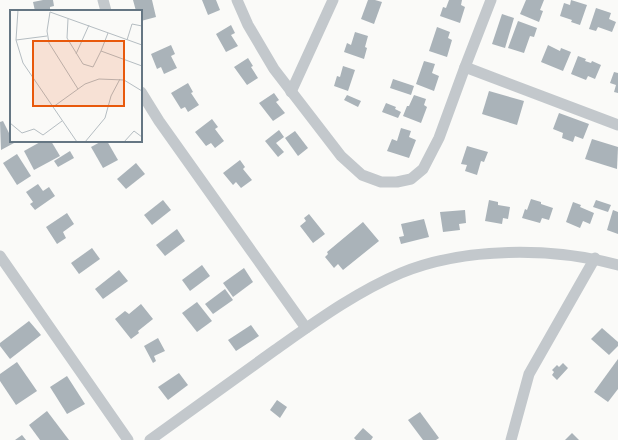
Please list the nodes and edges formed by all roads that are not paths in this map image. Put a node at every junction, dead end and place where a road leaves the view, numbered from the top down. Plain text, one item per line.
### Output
1 (103, 0) edge
2 (237, 0) edge
3 (333, 0) edge
4 (491, 0) edge
5 (106, 10) edge
6 (465, 67) junction
7 (291, 92) junction
8 (142, 94) edge
9 (618, 125) edge
10 (0, 256) edge
11 (595, 258) junction
12 (618, 265) edge
13 (306, 328) junction
14 (128, 440) edge
15 (150, 440) edge
16 (511, 440) edge

1 - 5 street
2 - 7 street
3 - 7 street
4 - 6 street
6 - 7 street
6 - 9 street
8 - 13 street
10 - 14 street
11 - 12 street
11 - 13 street
11 - 16 street
13 - 15 street

